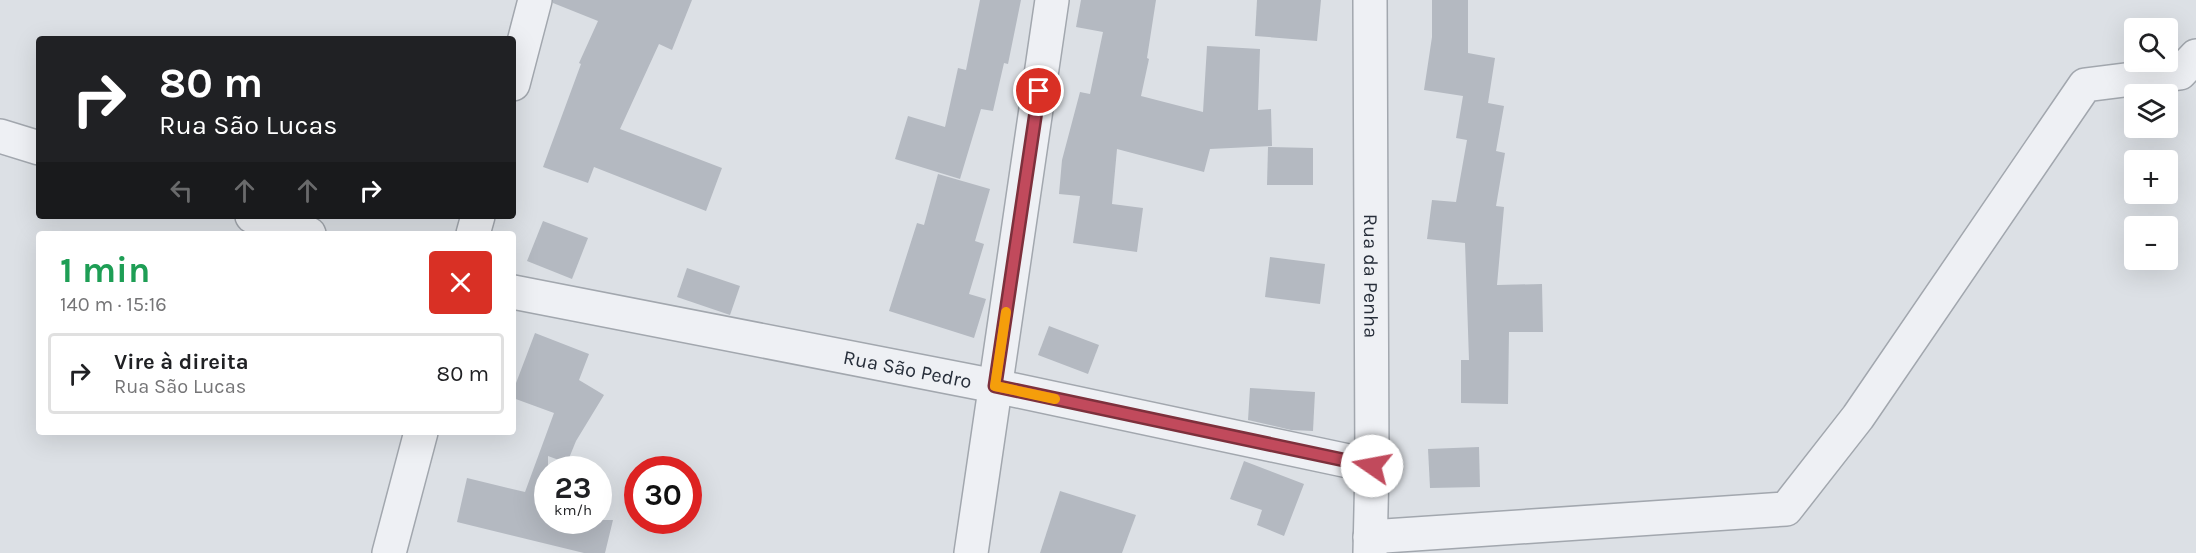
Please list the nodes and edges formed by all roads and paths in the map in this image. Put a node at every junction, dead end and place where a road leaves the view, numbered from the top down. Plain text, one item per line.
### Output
1 (535, 0) edge
2 (1052, 0) edge
3 (1370, 0) edge
4 (2196, 56) edge
5 (516, 73) edge
6 (0, 136) edge
7 (36, 147) edge
8 (262, 219) edge
9 (300, 231) edge
10 (516, 293) edge
11 (995, 386) junction
12 (420, 435) edge
13 (1372, 466) junction
14 (1370, 545) edge
15 (389, 553) edge
16 (971, 553) edge

1 - 5 street
2 - 11 street
3 - 13 street, Rua da Penha
4 - 14 street
6 - 7 street
8 - 9 street
10 - 11 street, Rua São Pedro
11 - 13 street, Rua São Pedro
11 - 16 street
12 - 15 street
13 - 14 street, Rua da Penha

